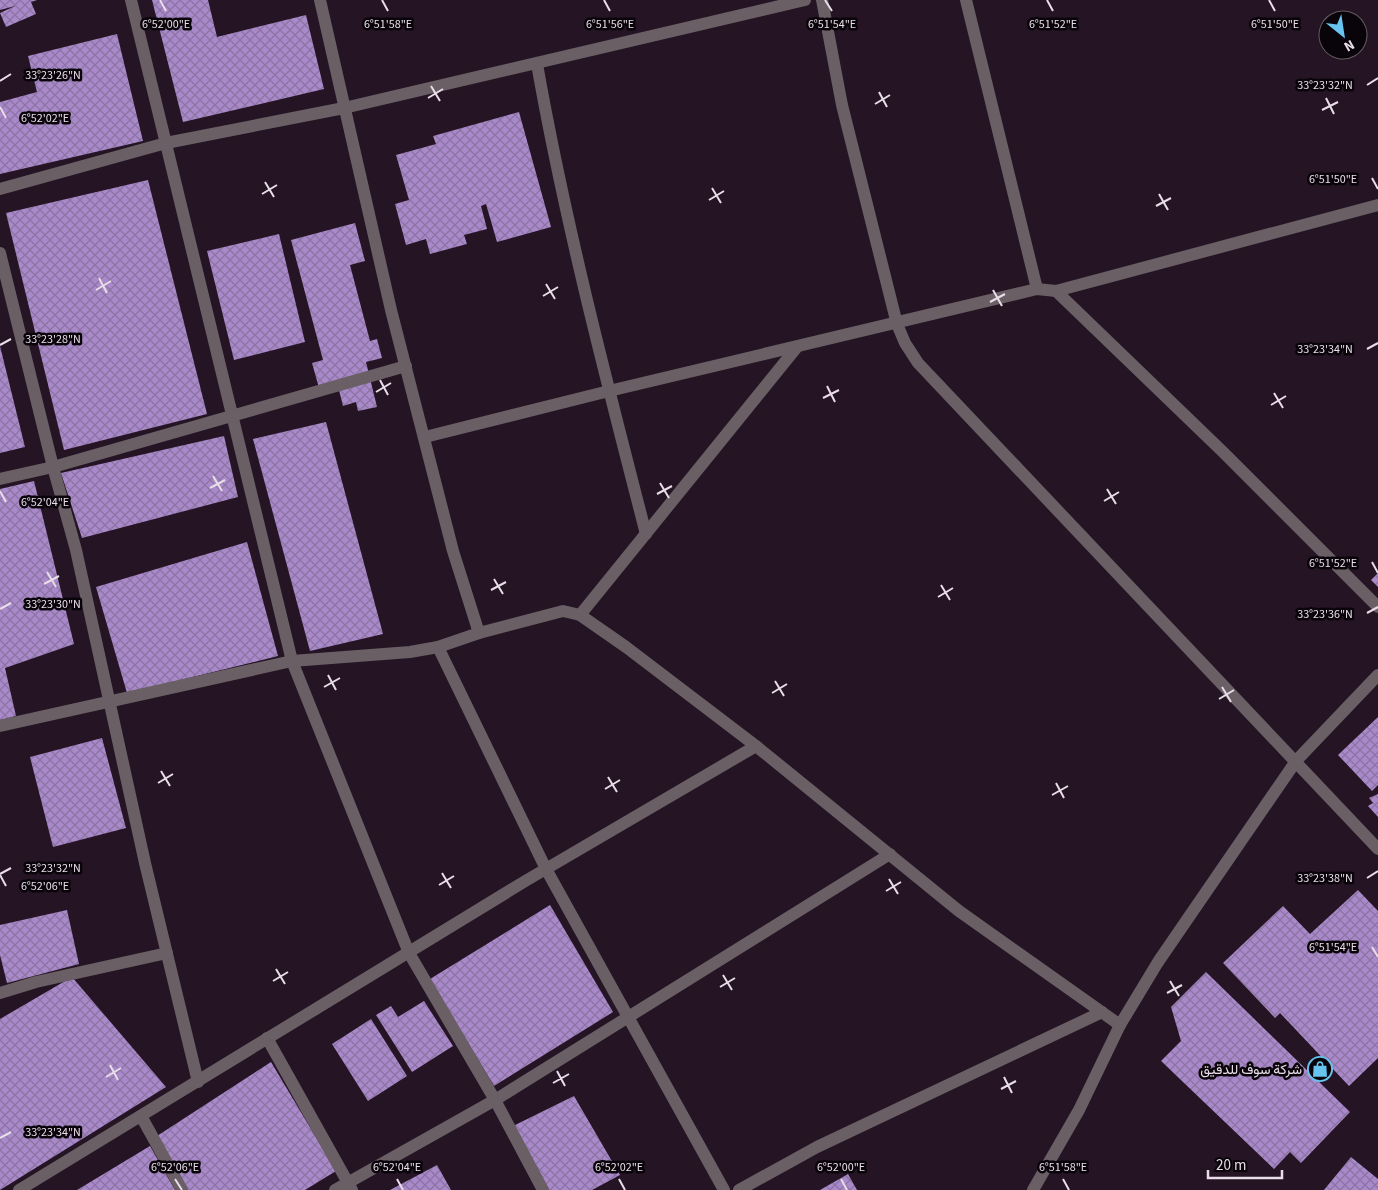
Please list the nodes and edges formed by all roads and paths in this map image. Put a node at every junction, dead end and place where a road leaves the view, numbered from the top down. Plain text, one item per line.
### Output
1 (131, 0) edge
2 (320, 0) edge
3 (805, 0) edge
4 (822, 0) edge
5 (966, 0) edge
6 (537, 64) junction
7 (344, 108) junction
8 (166, 143) junction
9 (0, 189) edge
10 (1378, 205) edge
11 (0, 253) edge
12 (1037, 290) junction
13 (1056, 291) junction
14 (897, 324) junction
15 (797, 347) junction
16 (406, 366) junction
17 (609, 391) junction
18 (232, 416) junction
19 (426, 437) junction
20 (53, 467) junction
21 (0, 479) edge
22 (646, 534) junction
23 (1378, 607) edge
24 (580, 615) junction
25 (480, 633) junction
26 (438, 647) junction
27 (292, 662) junction
28 (1378, 675) edge
29 (111, 700) junction
30 (0, 726) edge
31 (756, 746) junction
32 (1296, 761) junction
33 (1378, 849) edge
34 (890, 854) junction
35 (546, 869) junction
36 (409, 952) junction
37 (167, 953) junction
38 (0, 993) edge
39 (1102, 1012) junction
40 (628, 1017) junction
41 (1120, 1025) junction
42 (267, 1038) junction
43 (198, 1082) junction
44 (495, 1100) junction
45 (140, 1116) junction
46 (350, 1186) edge
47 (19, 1190) edge
48 (182, 1190) edge
49 (335, 1190) edge
50 (543, 1190) edge
51 (724, 1190) edge
52 (739, 1190) edge
53 (1033, 1190) edge

1 - 8 street
2 - 7 street
3 - 6 street
4 - 14 street
5 - 12 street
6 - 7 street
6 - 17 street
7 - 8 street
7 - 16 street
8 - 9 street
8 - 18 street
10 - 13 street
11 - 20 street
12 - 13 street
12 - 14 street
13 - 23 street
14 - 15 street
14 - 32 street
15 - 17 street
15 - 22 street
16 - 18 street
16 - 19 street
17 - 19 street
17 - 22 street
18 - 20 street
18 - 27 street
19 - 25 street
20 - 21 street
20 - 29 street
22 - 24 street
24 - 25 street
24 - 31 street
25 - 26 street
26 - 27 street
26 - 35 street
27 - 29 street
27 - 36 street
28 - 32 street
29 - 30 street
29 - 37 street
31 - 34 street
31 - 35 street
32 - 33 street
32 - 41 street
34 - 39 street
34 - 40 street
35 - 36 street
35 - 40 street
36 - 42 street
36 - 44 street
37 - 38 street
37 - 43 street
39 - 41 street
39 - 52 street
40 - 44 street
40 - 51 street
41 - 53 street
42 - 43 street
42 - 46 street
43 - 45 street
44 - 46 street
44 - 50 street
45 - 47 street
45 - 48 street
46 - 49 street

